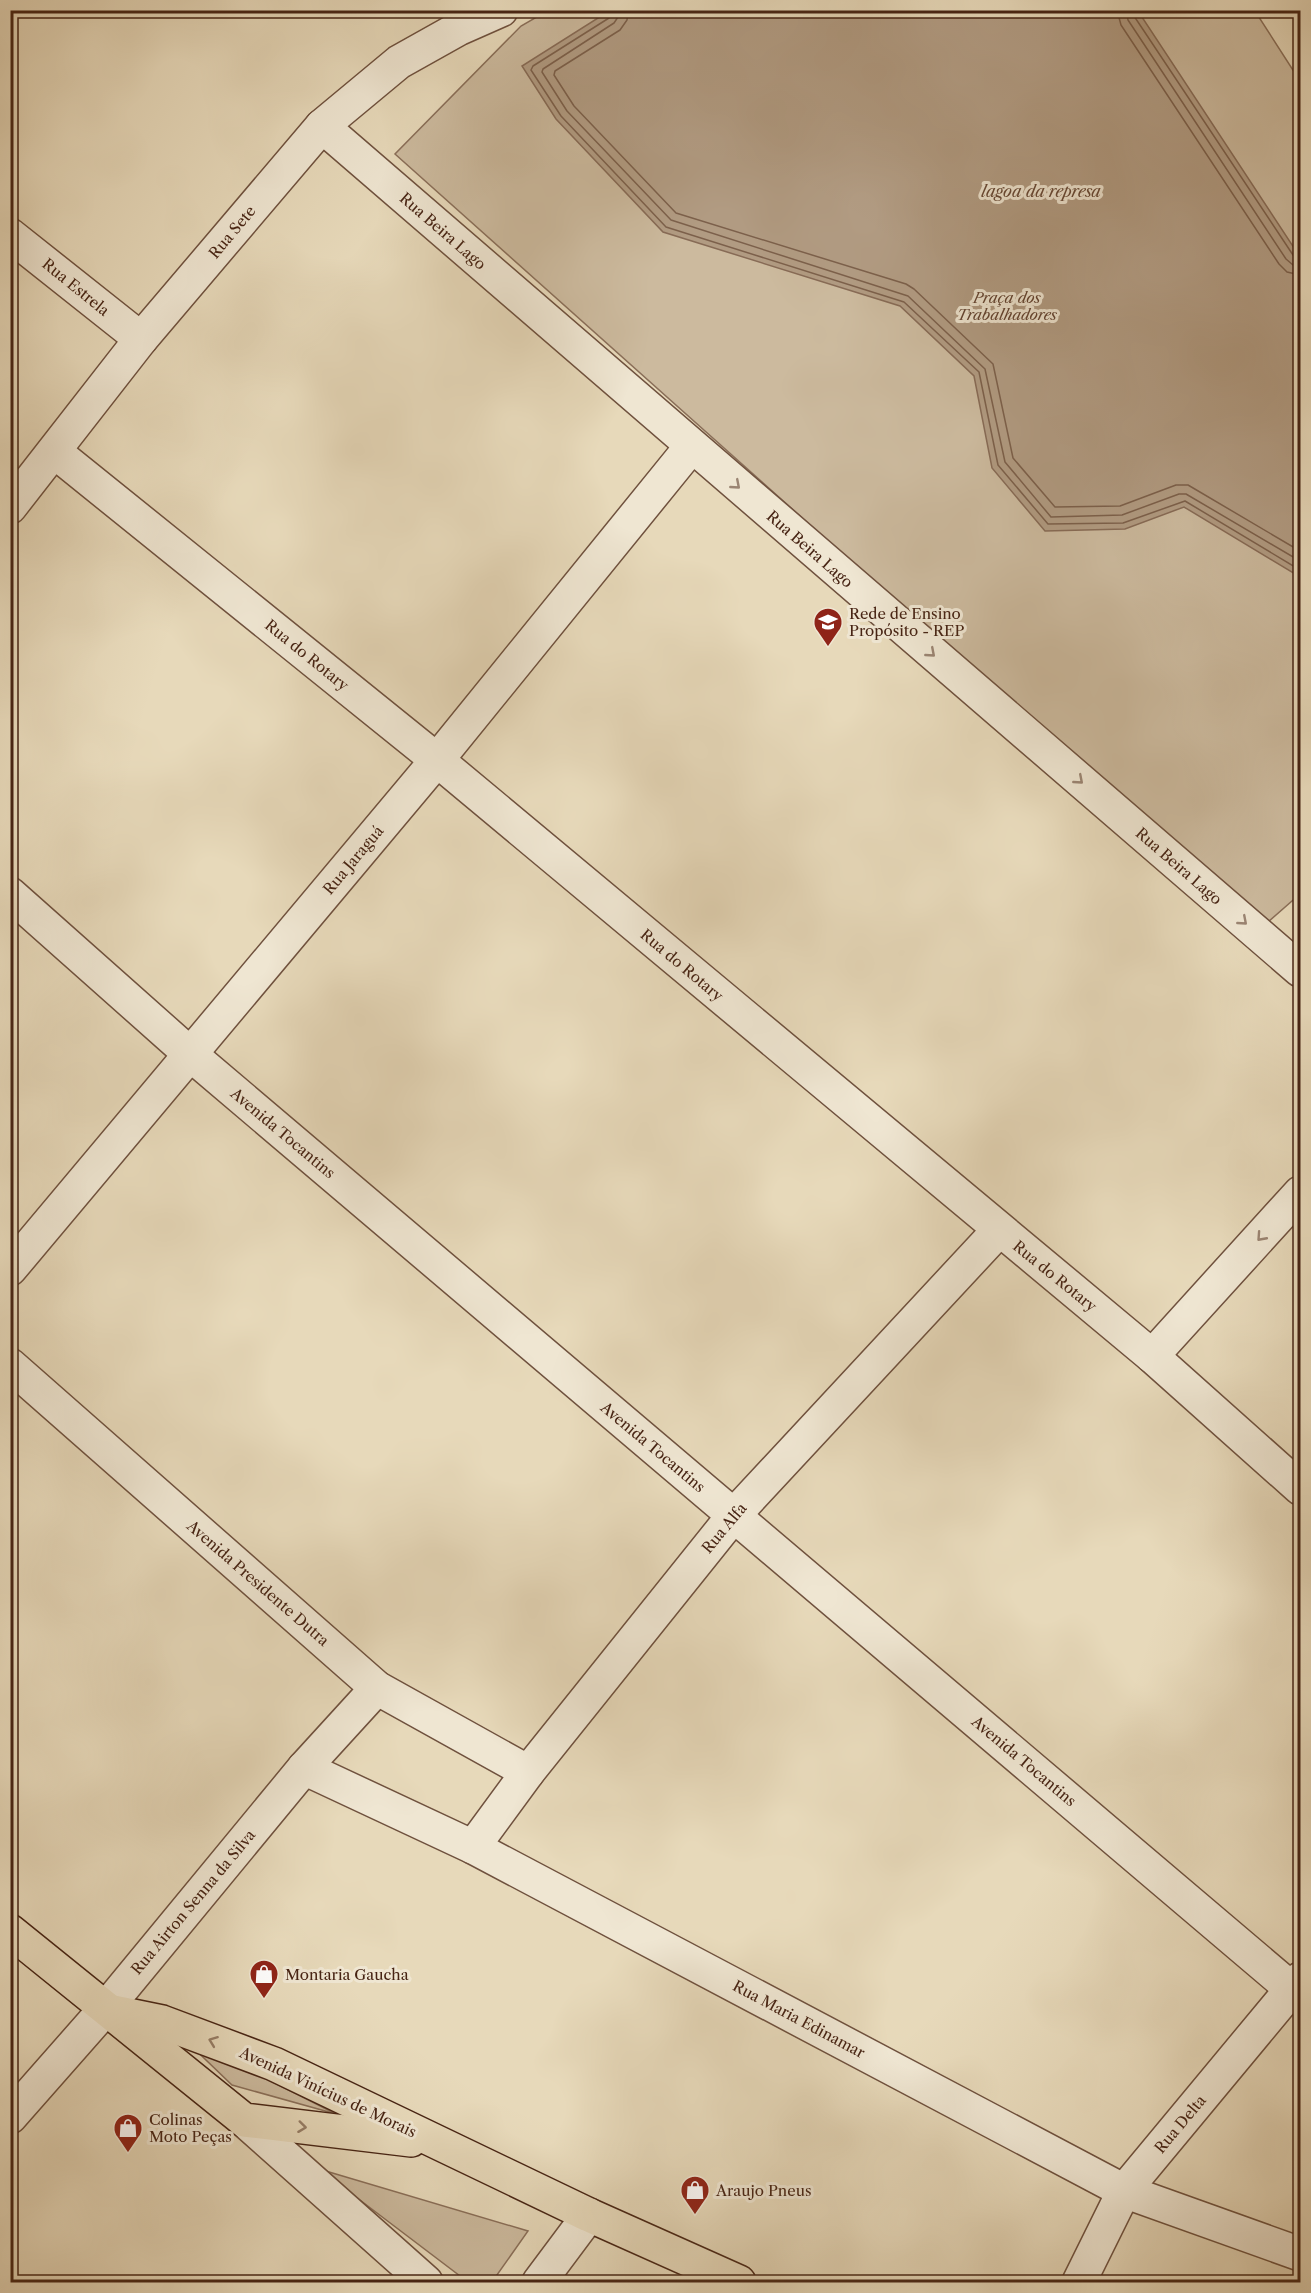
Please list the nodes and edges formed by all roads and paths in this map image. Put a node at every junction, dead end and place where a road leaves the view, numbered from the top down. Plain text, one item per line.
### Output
1 (501, 10) edge
2 (322, 126) junction
3 (10, 235) edge
4 (141, 339) junction
5 (691, 447) junction
6 (55, 452) junction
7 (10, 507) edge
8 (437, 760) junction
9 (10, 894) edge
10 (1300, 970) edge
11 (190, 1054) junction
12 (1300, 1193) edge
13 (999, 1230) junction
14 (10, 1269) edge
15 (1152, 1356) junction
16 (10, 1365) edge
17 (1300, 1488) edge
18 (734, 1515) junction
19 (377, 1688) junction
20 (304, 1768) junction
21 (528, 1772) junction
22 (473, 1847) junction
23 (10, 1931) edge
24 (1298, 1987) edge
25 (110, 2010) junction
26 (10, 2117) edge
27 (244, 2120) junction
28 (438, 2143) junction
29 (1124, 2191) junction
30 (589, 2215) junction
31 (1300, 2254) edge
32 (426, 2283) edge
33 (539, 2283) edge
34 (739, 2283) edge
35 (1079, 2283) edge

1 - 2 street, Rua Sete
2 - 4 street, Rua Sete
2 - 5 street, Rua Beira Lago
3 - 4 street, Rua Estrela
4 - 6 street, Rua Sete
5 - 8 street, Rua Jaraguá
5 -> 10 street, Rua Beira Lago
6 - 7 street, Rua Sete
6 - 8 street, Rua do Rotary
8 - 11 street, Rua Jaraguá
8 - 13 street, Rua do Rotary
9 - 11 street, Avenida Tocantins
11 - 14 street, Rua Jaraguá
11 - 18 street, Avenida Tocantins
12 -> 15 street
13 - 15 street, Rua do Rotary
13 - 18 street, Rua Alfa
15 - 17 street, Rua do Rotary
16 - 19 street, Avenida Presidente Dutra
18 - 21 street, Rua Alfa
18 - 24 street, Avenida Tocantins
19 - 20 street, Rua Airton Senna da Silva
19 - 21 street, Avenida Presidente Dutra
20 - 22 street, Rua Maria Edinamar
20 - 25 street, Rua Airton Senna da Silva
21 - 22 street, Rua Alfa
22 - 29 street, Rua Maria Edinamar
23 - 25 main road
24 - 29 street, Rua Delta
25 - 26 street, Rua Airton Senna da Silva
25 - 27 main road
28 -> 25 main road, Avenida Vinícius de Morais
27 -> 28 main road, Avenida Vinícius de Morais
27 - 32 street
28 - 30 main road, Avenida Vinícius de Morais
29 - 31 street, Rua Maria Edinamar
29 - 35 street, Rua Delta
30 - 33 street
30 - 34 main road, Avenida Vinícius de Morais

